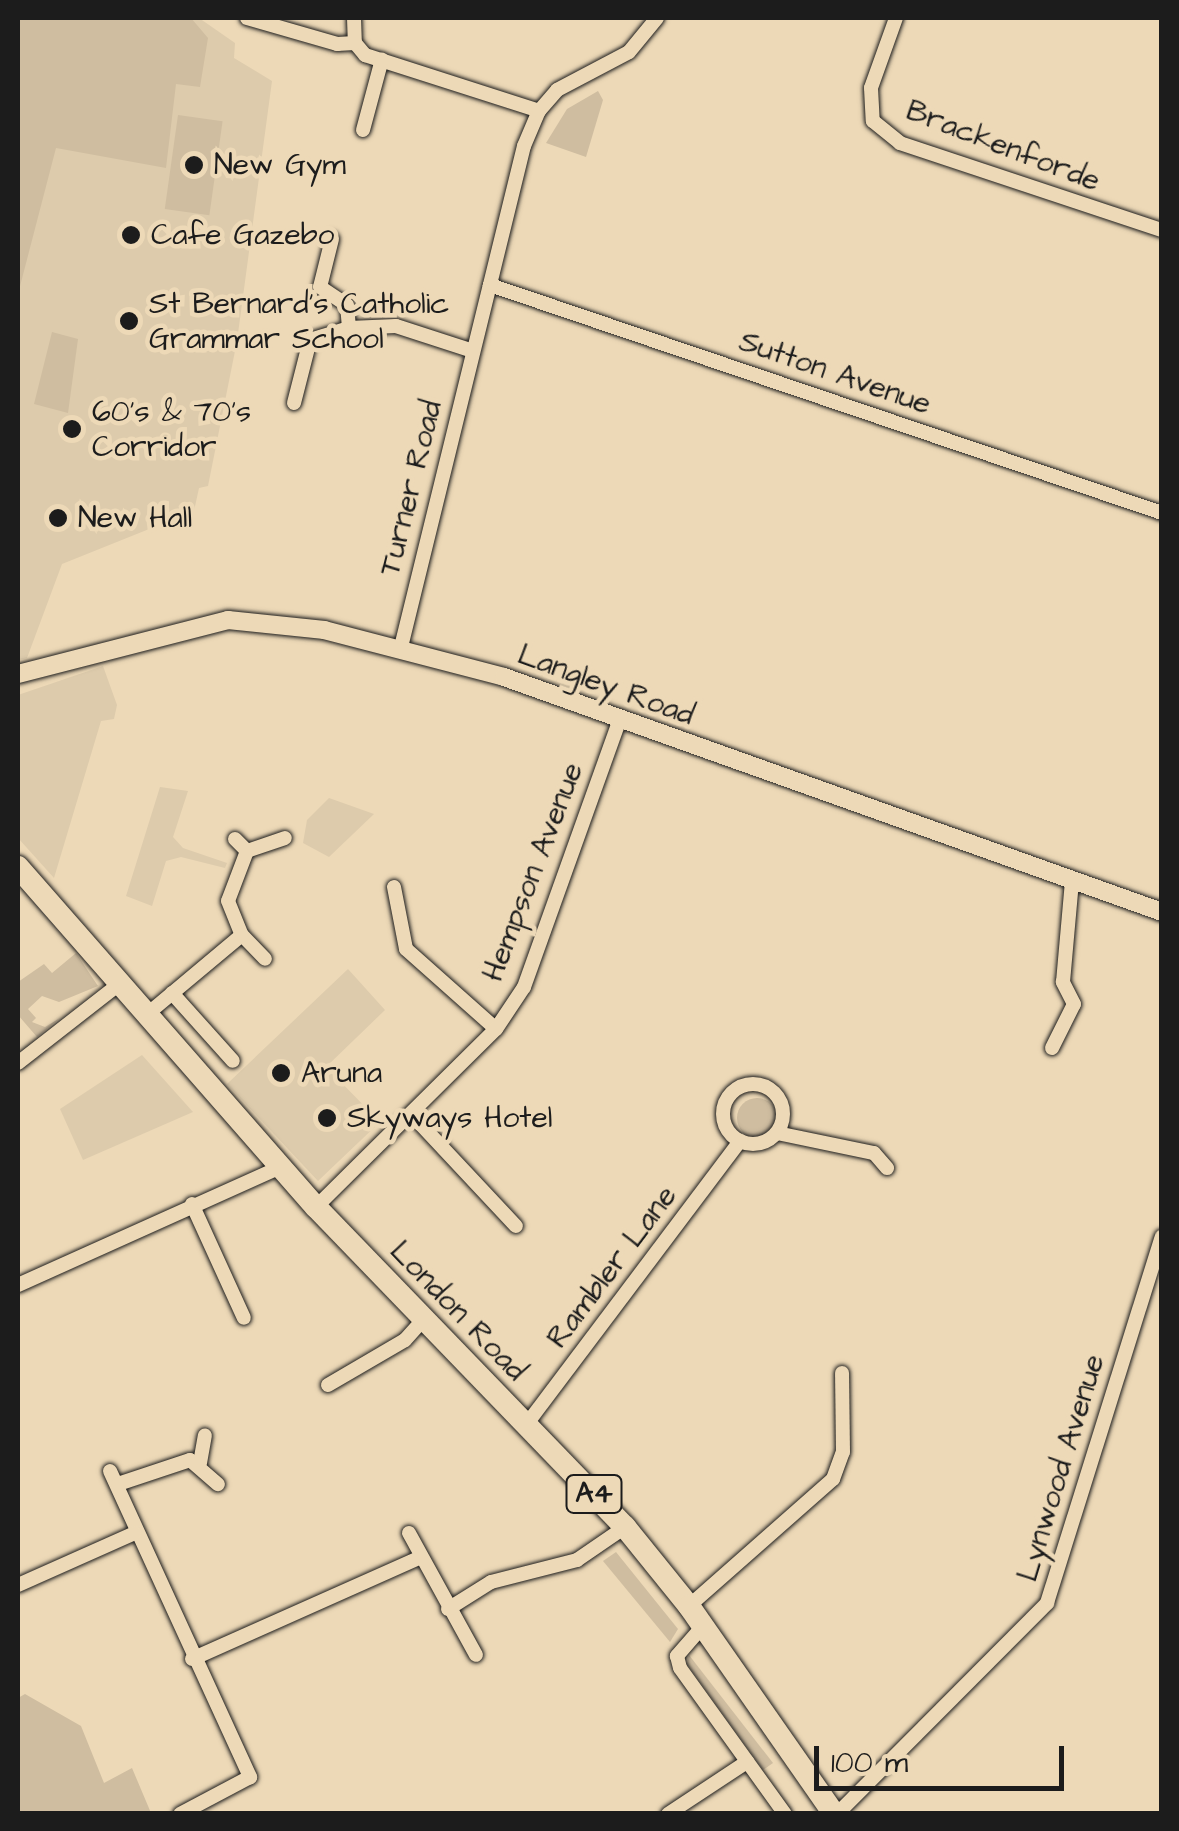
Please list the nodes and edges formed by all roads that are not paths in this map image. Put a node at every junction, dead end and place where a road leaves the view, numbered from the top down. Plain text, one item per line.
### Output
1 (247, 18) edge
2 (354, 18) edge
3 (657, 18) edge
4 (896, 18) edge
5 (355, 43) junction
6 (382, 59) junction
7 (539, 111) junction
8 (362, 130) dead end
9 (1162, 230) edge
10 (332, 239) dead end
11 (490, 285) junction
12 (349, 328) junction
13 (473, 351) junction
14 (294, 403) dead end
15 (1162, 514) edge
16 (400, 648) junction
17 (18, 674) edge
18 (620, 719) junction
19 (285, 838) dead end
20 (18, 868) edge
21 (1072, 882) junction
22 (394, 886) dead end
23 (1162, 912) edge
24 (242, 935) junction
25 (265, 958) dead end
26 (120, 984) junction
27 (172, 994) junction
28 (145, 1016) junction
29 (496, 1029) junction
30 (1052, 1048) dead end
31 (233, 1061) dead end
32 (18, 1063) edge
33 (412, 1115) junction
34 (777, 1133) junction
35 (740, 1142) junction
36 (280, 1167) junction
37 (887, 1168) dead end
38 (192, 1204) junction
39 (316, 1207) junction
40 (516, 1226) dead end
41 (1162, 1237) edge
42 (18, 1286) edge
43 (244, 1318) dead end
44 (423, 1320) junction
45 (842, 1373) dead end
46 (328, 1386) dead end
47 (526, 1425) junction
48 (205, 1436) dead end
49 (200, 1464) junction
50 (218, 1484) dead end
51 (624, 1526) junction
52 (135, 1533) junction
53 (409, 1533) dead end
54 (419, 1558) junction
55 (18, 1585) edge
56 (689, 1606) junction
57 (448, 1609) junction
58 (703, 1626) junction
59 (476, 1655) dead end
60 (192, 1660) junction
61 (747, 1762) junction
62 (180, 1814) edge
63 (668, 1814) edge
64 (785, 1814) edge
65 (836, 1814) edge

1 - 5 street
2 - 5 street
3 - 7 street
4 - 9 street, Brackenforde
5 - 6 street
6 - 7 street
6 - 8 street
7 - 11 street, Turner Road
10 - 12 street
11 - 13 street, Turner Road
11 - 15 street, Sutton Avenue
12 - 13 street
12 - 14 street
13 - 16 street, Turner Road
16 - 17 street, Langley Road
16 - 18 street, Langley Road
18 - 21 street, Langley Road
18 - 29 street, Hempson Avenue
19 - 24 street
20 - 26 main road, London Road / A4
21 - 23 street, Langley Road
21 - 30 street
22 - 29 street
24 - 25 street
24 - 27 street
26 - 28 main road, London Road / A4
26 - 32 street
27 - 28 street
27 - 31 street
28 - 36 main road, London Road / A4
29 - 33 street, Hempson Avenue
33 - 39 street, Hempson Avenue
33 - 40 street
34 - 35 street
34 - 35 street
34 - 37 street
35 - 47 street, Rambler Lane
36 - 38 street
36 - 39 main road, London Road / A4
38 - 42 street
38 - 43 street
39 - 44 main road, London Road / A4
41 - 65 street, Lynwood Avenue
44 - 46 street
44 - 47 main road, London Road / A4
45 - 56 street
47 - 51 main road, London Road / A4
48 - 49 street
49 - 50 street
49 - 52 street
51 - 56 main road, London Road / A4
51 - 57 street
52 - 55 street
52 - 60 street
53 - 54 street
54 - 57 street
54 - 60 street
56 - 58 main road, London Road / A4
57 - 59 street
58 - 61 street
58 - 65 main road, London Road / A4
60 - 62 street
61 - 63 street
61 - 64 street

